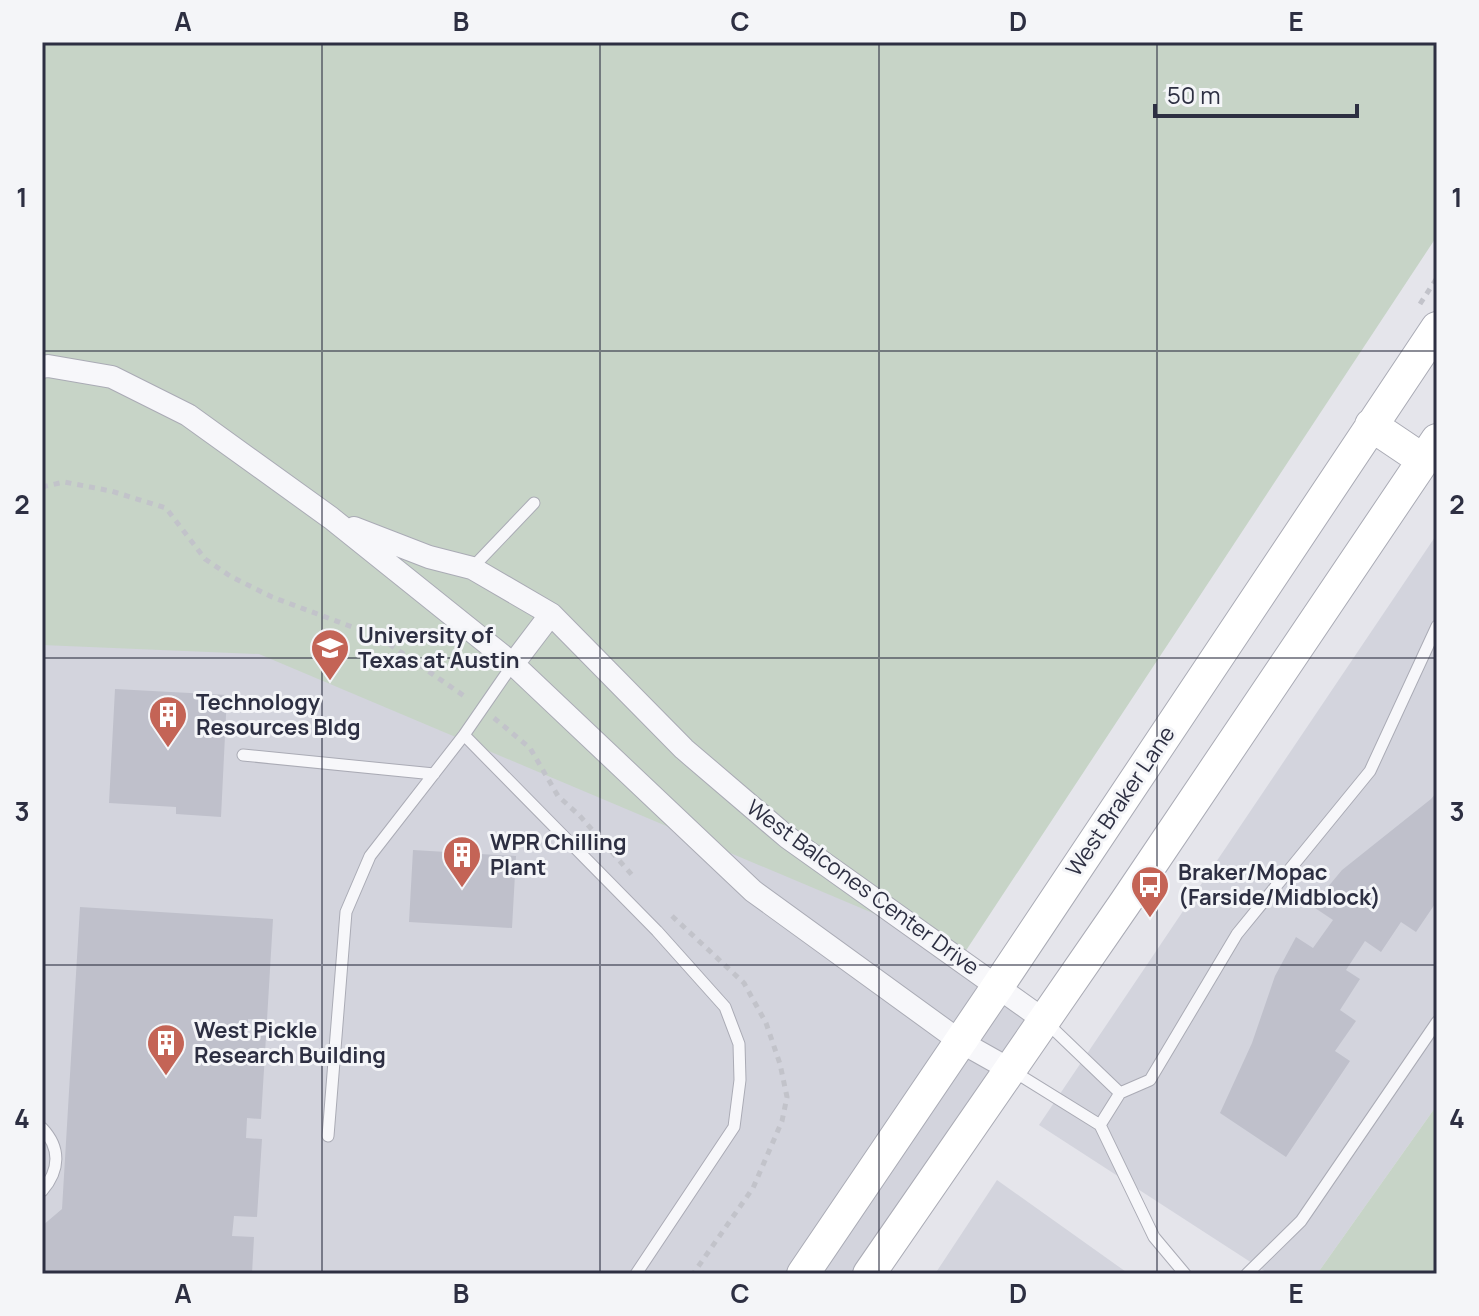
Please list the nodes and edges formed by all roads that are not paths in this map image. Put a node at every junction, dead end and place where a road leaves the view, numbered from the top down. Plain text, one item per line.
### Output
1 (1427, 318) edge
2 (42, 367) edge
3 (1371, 425) junction
4 (1432, 458) edge
5 (534, 503) dead end
6 (331, 518) junction
7 (472, 568) junction
8 (551, 614) junction
9 (1437, 626) edge
10 (513, 664) junction
11 (464, 735) junction
12 (243, 755) dead end
13 (434, 774) junction
14 (998, 986) junction
15 (1044, 1020) junction
16 (1437, 1022) edge
17 (961, 1042) junction
18 (1009, 1069) junction
19 (1120, 1093) junction
20 (1100, 1125) junction
21 (42, 1128) edge
22 (328, 1136) dead end
23 (42, 1191) edge
24 (806, 1271) edge
25 (636, 1274) edge
26 (869, 1274) edge
27 (1185, 1274) edge
28 (1247, 1274) edge

1 - 3 main road, West Braker Lane
2 - 6 street, West Balcones Center Drive
3 - 4 main road
3 - 14 main road, West Braker Lane
4 - 15 main road
5 - 7 lane
6 - 7 street, West Balcones Center Drive
6 - 10 street, West Balcones Center Drive
7 - 8 street, West Balcones Center Drive
8 - 10 street
8 - 14 street, West Balcones Center Drive
9 - 19 lane
10 - 11 lane
10 - 17 street, West Balcones Center Drive
11 - 13 lane
11 - 25 lane
12 - 13 lane
13 - 22 lane
14 - 15 street, West Balcones Center Drive
14 - 17 main road, West Braker Lane
15 - 18 main road
15 - 19 lane
16 - 28 lane
17 - 18 street, West Balcones Center Drive
17 - 24 main road, West Braker Lane
18 - 20 lane
18 - 26 main road
19 - 20 lane
20 - 27 lane
21 - 23 lane

